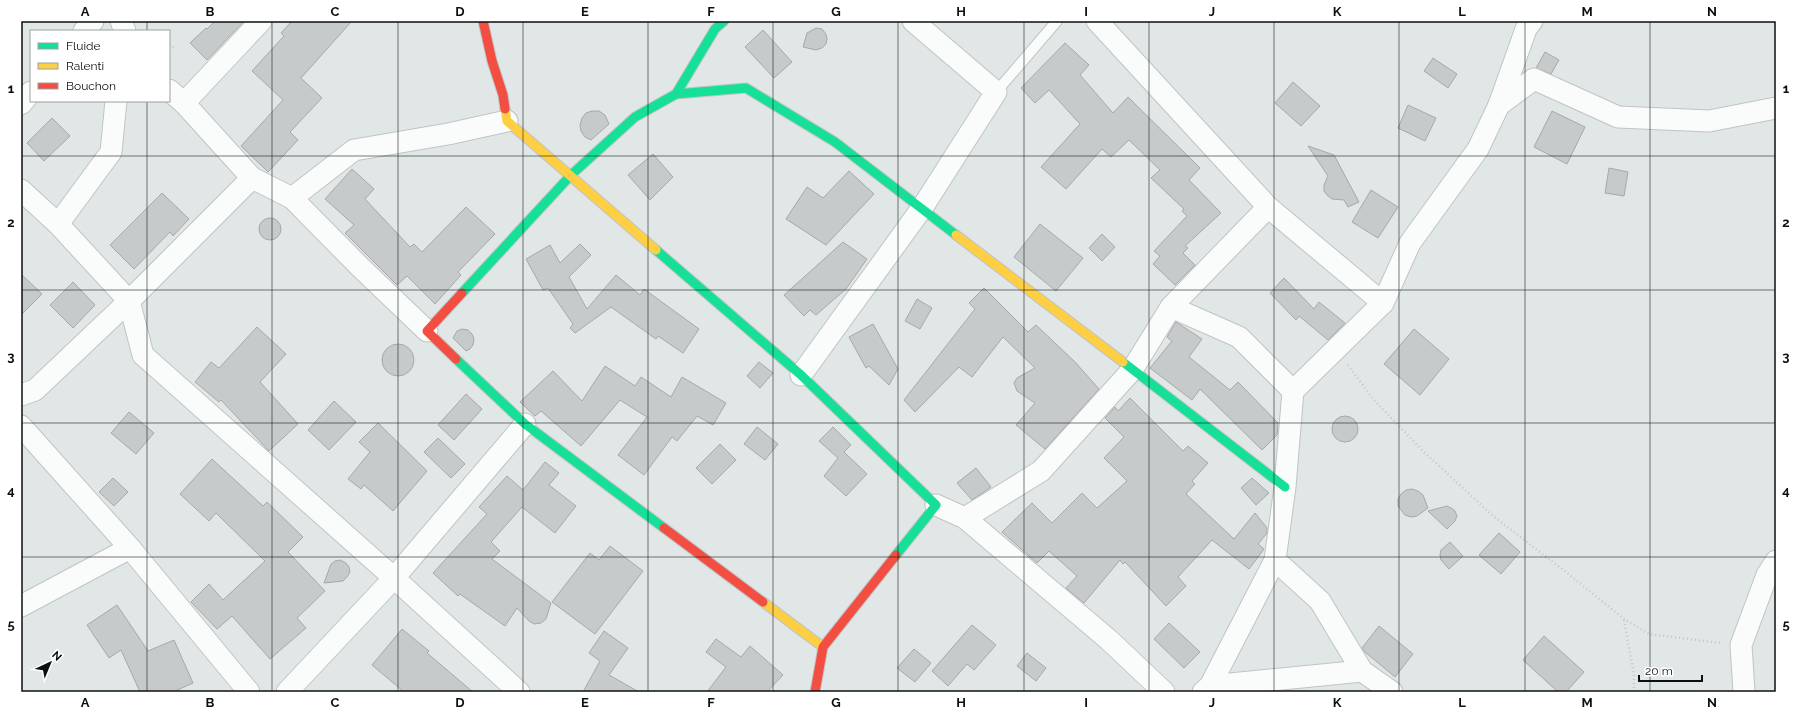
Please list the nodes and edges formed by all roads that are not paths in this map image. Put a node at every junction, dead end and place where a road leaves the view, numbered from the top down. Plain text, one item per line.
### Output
1 (93, 21) edge
2 (261, 21) edge
3 (483, 21) edge
4 (724, 21) edge
5 (913, 21) edge
6 (1057, 21) edge
7 (1097, 21) edge
8 (1532, 21) edge
9 (85, 30) edge
10 (996, 92) junction
11 (30, 93) edge
12 (676, 94) junction
13 (176, 97) edge
14 (116, 102) edge
15 (21, 104) edge
16 (1499, 105) junction
17 (1776, 108) edge
18 (507, 122) junction
19 (571, 176) junction
20 (252, 178) junction
21 (21, 190) edge
22 (292, 198) junction
23 (1268, 207) junction
24 (922, 208) junction
25 (58, 224) junction
26 (129, 301) junction
27 (1383, 304) junction
28 (1171, 307) junction
29 (427, 331) junction
30 (1132, 370) junction
31 (800, 375) junction
32 (1293, 391) junction
33 (21, 395) edge
34 (525, 424) junction
35 (21, 426) edge
36 (1285, 487) junction
37 (936, 505) junction
38 (965, 518) junction
39 (130, 548) junction
40 (1275, 560) junction
41 (1776, 560) edge
42 (394, 578) junction
43 (21, 606) edge
44 (822, 647) junction
45 (1362, 671) junction
46 (1206, 689) edge
47 (249, 692) edge
48 (287, 692) edge
49 (519, 692) edge
50 (817, 692) edge
51 (1164, 692) edge
52 (1392, 692) edge
53 (1744, 692) edge

1 - 9 street
2 - 13 street
3 - 18 street
4 - 12 street
5 - 10 street
6 - 10 lane
7 - 23 street
8 - 16 street
10 - 24 street
11 - 15 street
12 - 19 street
12 - 24 street
13 - 20 street
14 - 25 street
16 - 17 street
16 - 27 street
18 - 19 street
18 - 22 street
19 - 29 street
19 - 31 street
20 - 22 street
20 - 26 street
21 - 25 street
22 - 29 street
23 - 27 street
23 - 28 street
24 - 30 street
24 - 31 street
25 - 26 street
26 - 33 street
26 - 42 street
27 - 32 street
28 - 30 street
28 - 32 street
29 - 34 street
30 - 36 street
30 - 38 street
31 - 37 street
32 - 36 street
34 - 42 street
34 - 44 street
35 - 39 street
36 - 40 street
37 - 38 street
37 - 44 street
38 - 51 street
39 - 43 street
39 - 47 street
40 - 45 street
40 - 46 street
41 - 53 street
42 - 48 street
42 - 49 street
44 - 50 street
45 - 46 street
45 - 52 street

